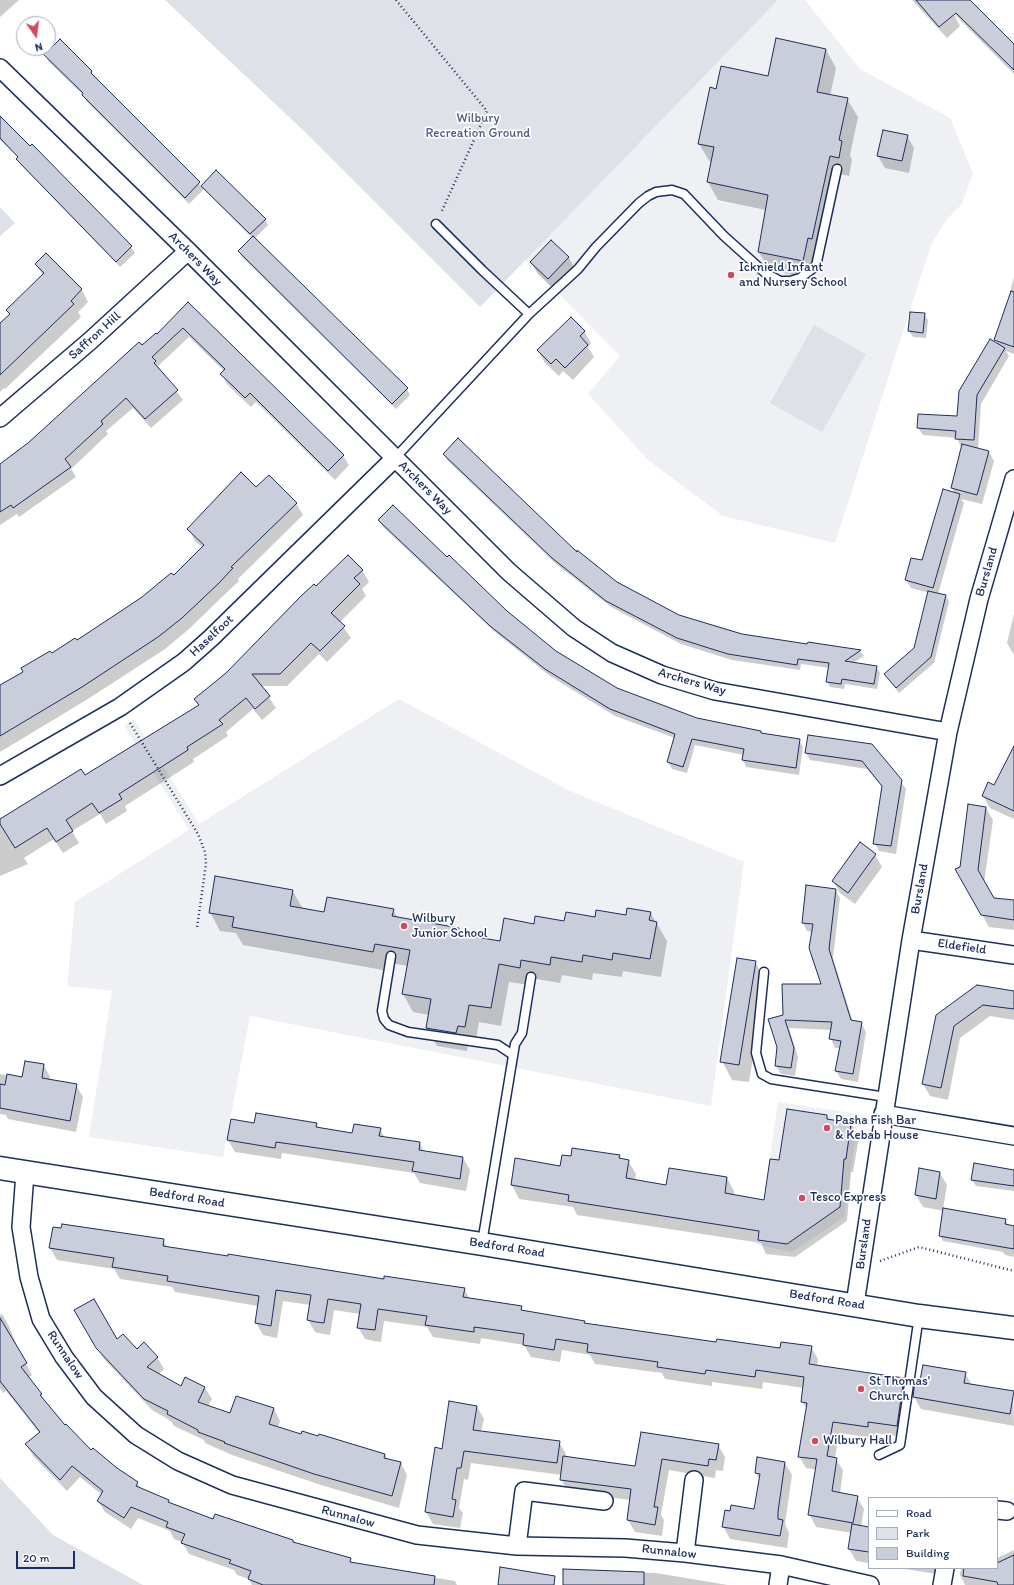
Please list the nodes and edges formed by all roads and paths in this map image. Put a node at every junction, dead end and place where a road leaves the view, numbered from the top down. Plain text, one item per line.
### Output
1 (396, 0) edge
2 (1, 72) edge
3 (837, 169) dead end
4 (436, 224) joint
5 (188, 252) junction
6 (529, 314) junction
7 (0, 418) edge
8 (395, 458) junction
9 (1014, 479) edge
10 (120, 707) junction
11 (948, 732) junction
12 (0, 776) edge
13 (197, 928) dead end
14 (911, 940) junction
15 (1014, 955) edge
16 (391, 956) dead end
17 (764, 972) dead end
18 (531, 977) dead end
19 (513, 1055) junction
20 (886, 1097) junction
21 (883, 1114) junction
22 (1014, 1136) edge
23 (0, 1168) edge
24 (25, 1173) junction
25 (482, 1244) junction
26 (876, 1263) dead end
27 (1014, 1271) edge
28 (856, 1304) junction
29 (919, 1316) junction
30 (1014, 1328) edge
31 (879, 1455) dead end
32 (694, 1480) dead end
33 (604, 1501) dead end
34 (517, 1546) junction
35 (685, 1553) junction
36 (781, 1565) junction
37 (945, 1569) edge
38 (778, 1585) edge
39 (870, 1585) edge
40 (942, 1585) edge

1 - 4 path
2 - 5 street, Archers Way
3 - 6 lane
4 - 6 lane
5 - 7 street, Saffron Hill
5 - 8 street, Archers Way
6 - 8 lane
8 - 10 street, Haselfoot
8 - 11 street, Archers Way
9 - 11 street, Bursland
10 - 12 street, Haselfoot
10 - 13 path
11 - 14 street, Bursland
14 - 15 street, Eldefield
14 - 20 street, Bursland
16 - 19 lane
17 - 20 lane
18 - 19 lane
19 - 25 lane
20 - 21 street, Bursland
21 - 22 street
21 - 28 street, Bursland
23 - 24 street, Bedford Road
24 - 25 street, Bedford Road
24 - 34 street, Runnalow
25 - 28 street, Bedford Road
26 - 27 path
28 - 29 street, Bedford Road
29 - 30 street, Bedford Road
29 - 31 lane
32 - 35 street
33 - 34 street
34 - 35 street, Runnalow
35 - 36 street, Runnalow
36 - 38 street
36 - 39 street, Runnalow
37 - 40 street

